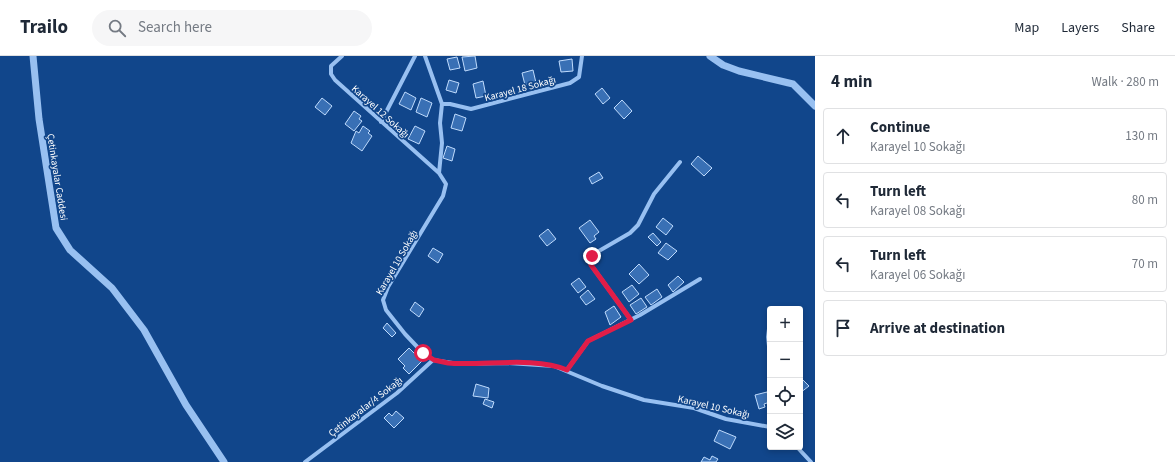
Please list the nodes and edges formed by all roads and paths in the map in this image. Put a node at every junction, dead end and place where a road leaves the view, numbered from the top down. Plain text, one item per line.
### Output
1 (33, 56) edge
2 (342, 56) edge
3 (415, 56) edge
4 (425, 56) edge
5 (582, 56) edge
6 (710, 56) edge
7 (442, 104) junction
8 (815, 106) edge
9 (382, 122) junction
10 (680, 162) dead end
11 (439, 173) junction
12 (700, 279) dead end
13 (631, 320) junction
14 (434, 360) junction
15 (567, 370) junction
16 (767, 426) edge
17 (800, 450) edge
18 (224, 462) edge
19 (305, 462) edge
20 (811, 462) edge

1 - 18 street, Çetinkayalar Caddesi
2 - 9 street, Karayel 12 Sokağı
3 - 9 street
4 - 7 street, Karayel 10 Sokağı
5 - 7 street, Karayel 18 Sokağı
6 - 8 street
7 - 11 street, Karayel 10 Sokağı
9 - 11 street, Karayel 12 Sokağı
10 - 13 street
11 - 14 street, Karayel 10 Sokağı
12 - 13 street
13 - 15 street
14 - 15 street, Karayel 10 Sokağı
14 - 19 street, Çetinkayalar/4 Sokağı
15 - 16 street, Karayel 10 Sokağı
17 - 20 street

